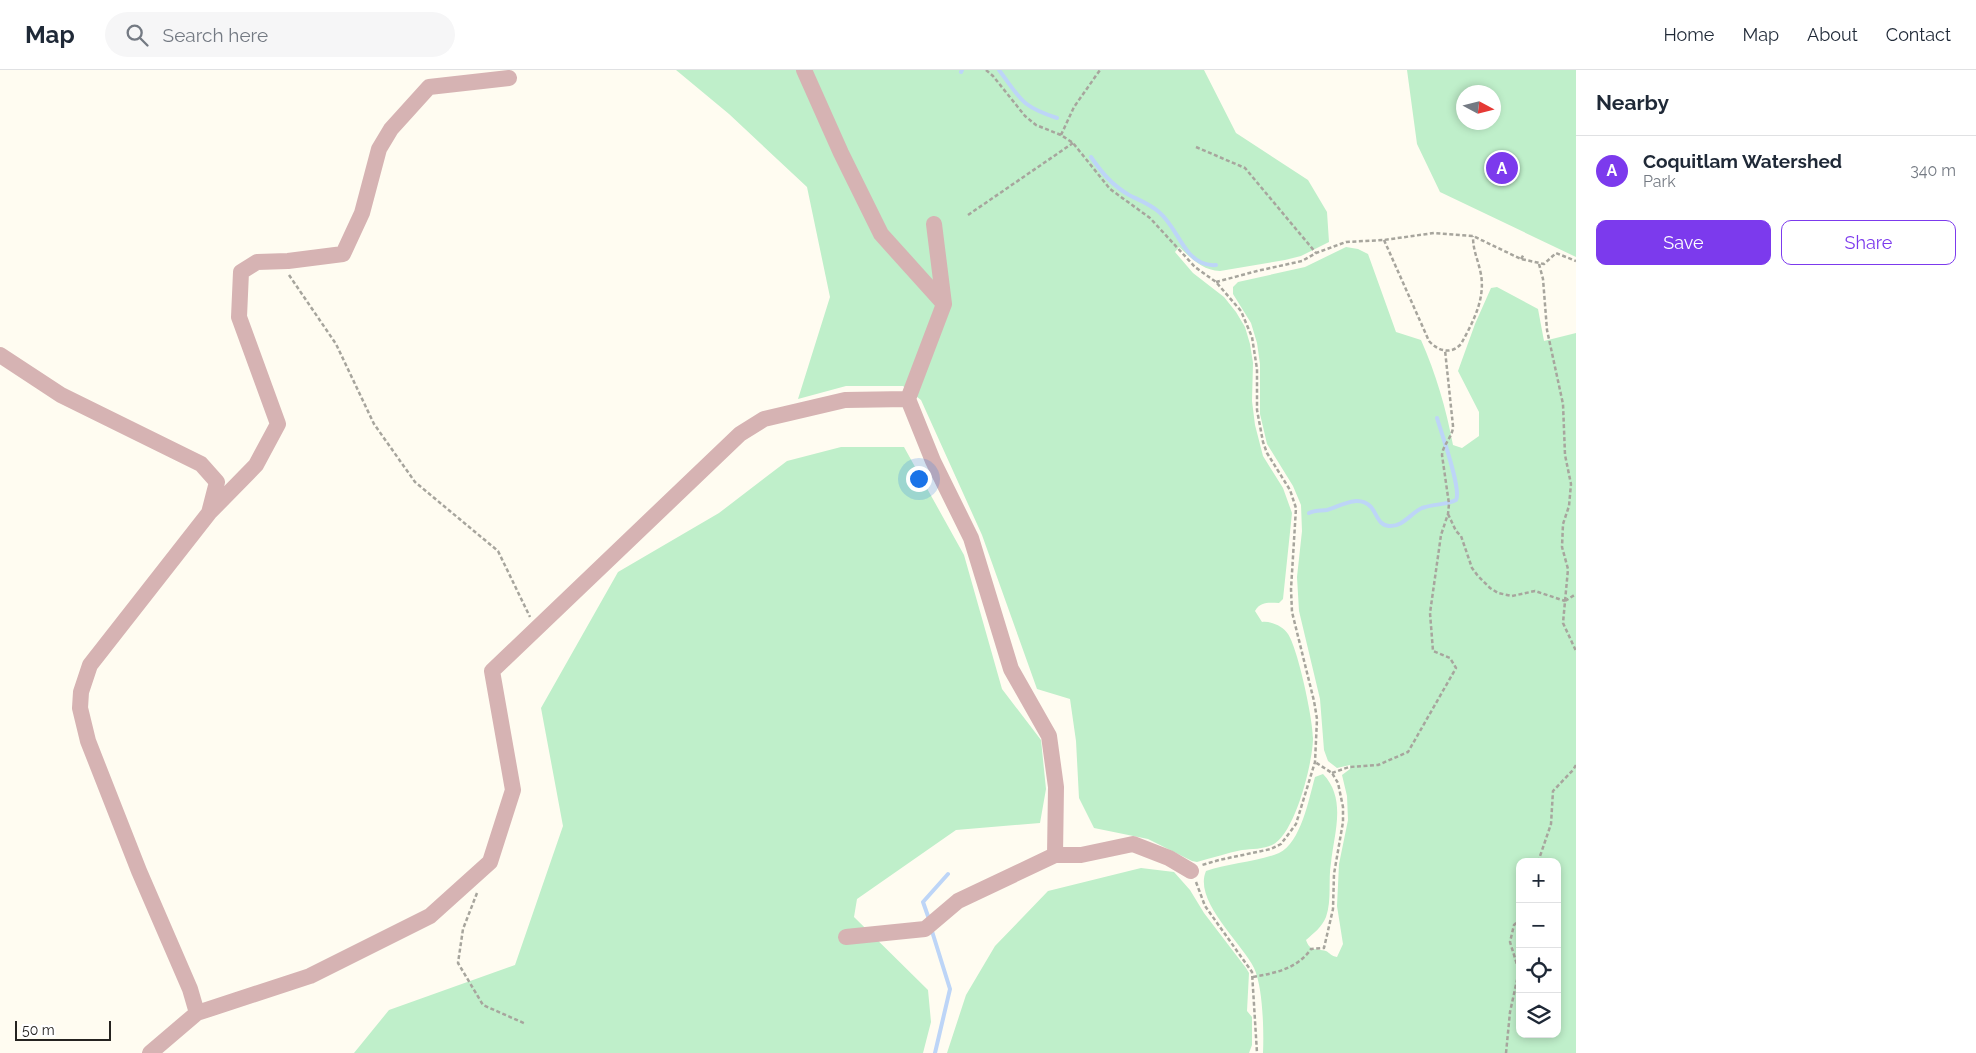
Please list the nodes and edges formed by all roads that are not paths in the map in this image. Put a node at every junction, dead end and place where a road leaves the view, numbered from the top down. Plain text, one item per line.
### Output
1 (804, 70) edge
2 (509, 78) dead end
3 (934, 224) dead end
4 (944, 304) junction
5 (0, 354) edge
6 (908, 399) junction
7 (209, 513) junction
8 (1055, 856) junction
9 (1191, 871) road end
10 (846, 937) dead end
11 (196, 1013) junction
12 (150, 1053) edge

1 - 4 lane
2 - 7 lane
3 - 4 lane
4 - 6 lane
5 - 7 lane
6 - 8 lane
6 - 11 lane
7 - 11 lane
8 - 9 lane
8 - 10 lane
11 - 12 lane

